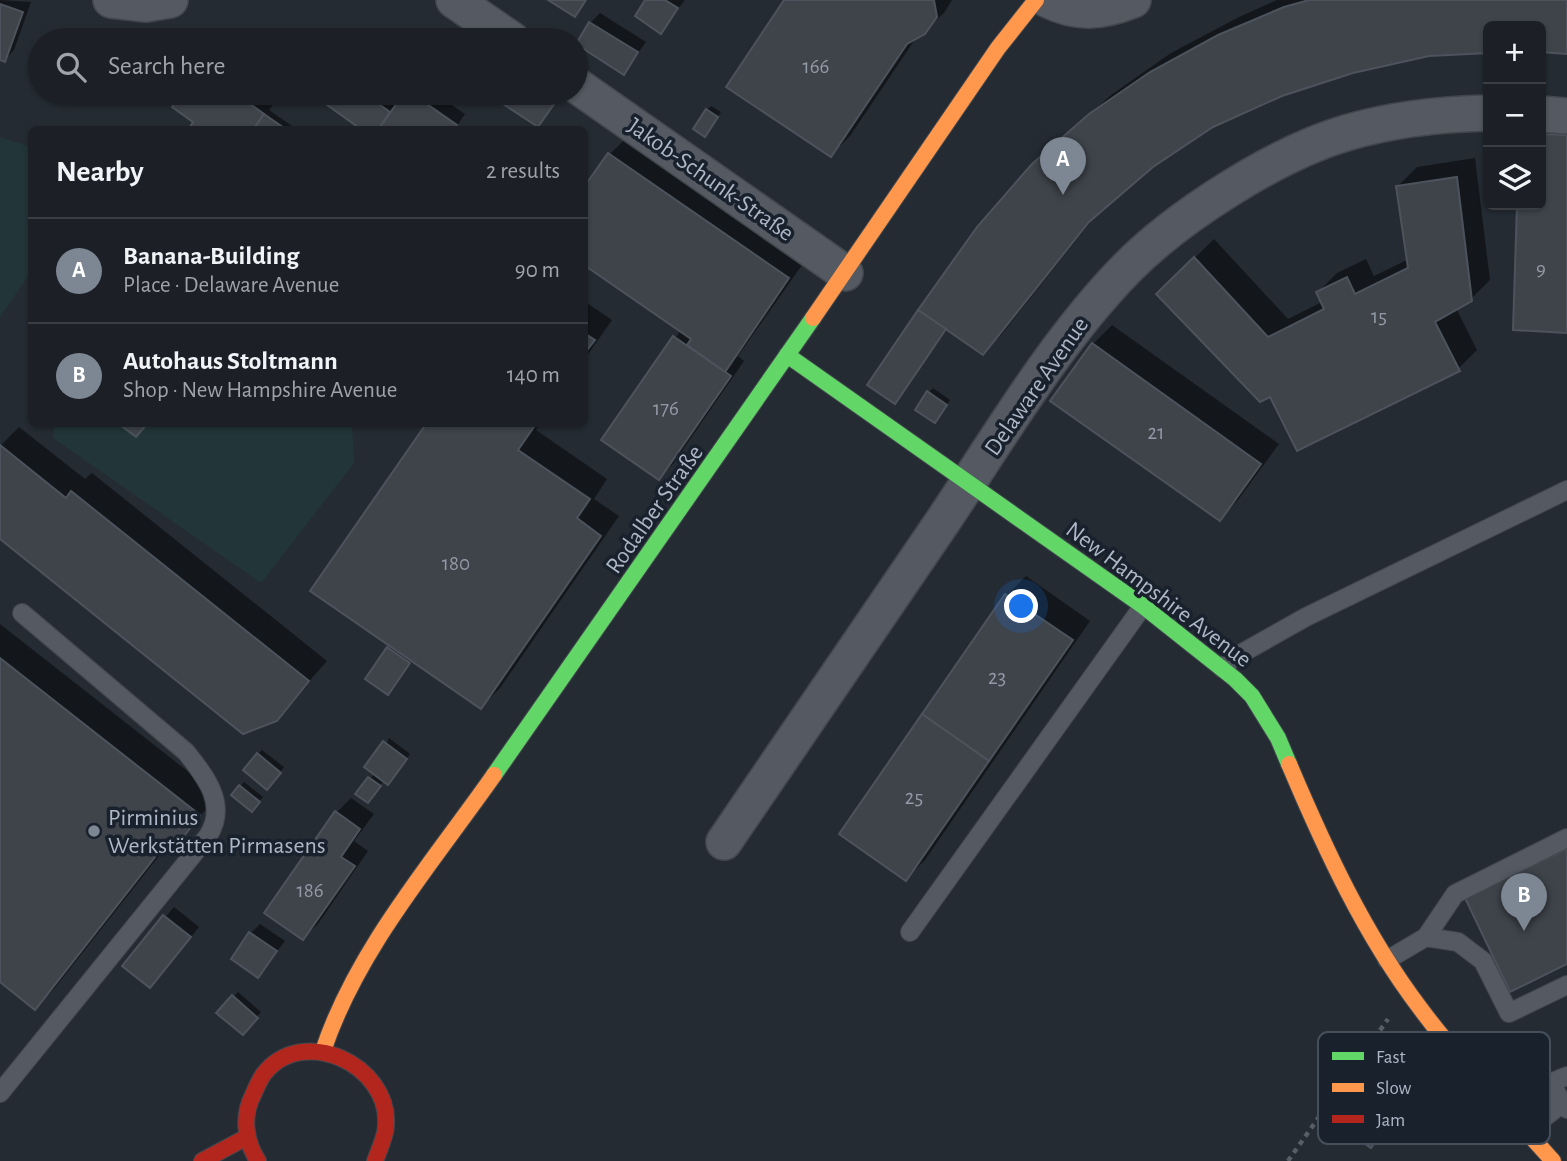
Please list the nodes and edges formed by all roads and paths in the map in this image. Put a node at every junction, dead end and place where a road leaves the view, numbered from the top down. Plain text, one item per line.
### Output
1 (111, 0) edge
2 (170, 0) edge
3 (454, 0) edge
4 (1036, 0) edge
5 (1048, 0) edge
6 (1133, 0) edge
7 (495, 28) edge
8 (588, 93) edge
9 (1483, 113) edge
10 (1546, 114) edge
11 (1567, 116) edge
12 (845, 273) junction
13 (787, 355) junction
14 (969, 481) junction
15 (1567, 490) edge
16 (1143, 606) junction
17 (22, 613) dead end
18 (1222, 668) junction
19 (1567, 838) edge
20 (724, 842) dead end
21 (910, 932) dead end
22 (1426, 937) junction
23 (1387, 960) junction
24 (1567, 985) edge
25 (1408, 991) junction
26 (1379, 1032) edge
27 (1441, 1032) edge
28 (323, 1051) junction
29 (1567, 1076) edge
30 (0, 1093) edge
31 (1565, 1106) edge
32 (1550, 1116) edge
33 (1318, 1118) edge
34 (247, 1137) junction
35 (1538, 1144) edge
36 (202, 1161) edge
37 (258, 1161) edge
38 (375, 1161) edge
39 (1288, 1161) edge
40 (1553, 1161) edge

1 - 2 street
3 - 7 street
4 - 12 main road, Rodalber Straße
5 - 6 street
8 - 12 street, Jakob-Schunk-Straße
9 - 14 street, Delaware Avenue
10 - 11 street
12 - 13 main road, Rodalber Straße
13 - 14 main road, New Hampshire Avenue
13 - 28 main road, Rodalber Straße
14 - 16 main road, New Hampshire Avenue
14 - 20 street, Delaware Avenue
15 - 18 lane
16 - 18 main road, New Hampshire Avenue
16 - 21 lane
17 - 30 lane
18 - 23 main road, New Hampshire Avenue
19 - 22 lane
22 - 23 lane
22 - 24 lane
23 - 25 main road, New Hampshire Avenue
25 - 26 path
25 - 27 main road, New Hampshire Avenue
28 - 34 main road
28 - 38 main road
29 - 31 lane
31 - 32 lane
33 - 39 path
34 - 36 main road
34 - 37 main road
35 - 40 main road, New Hampshire Avenue

